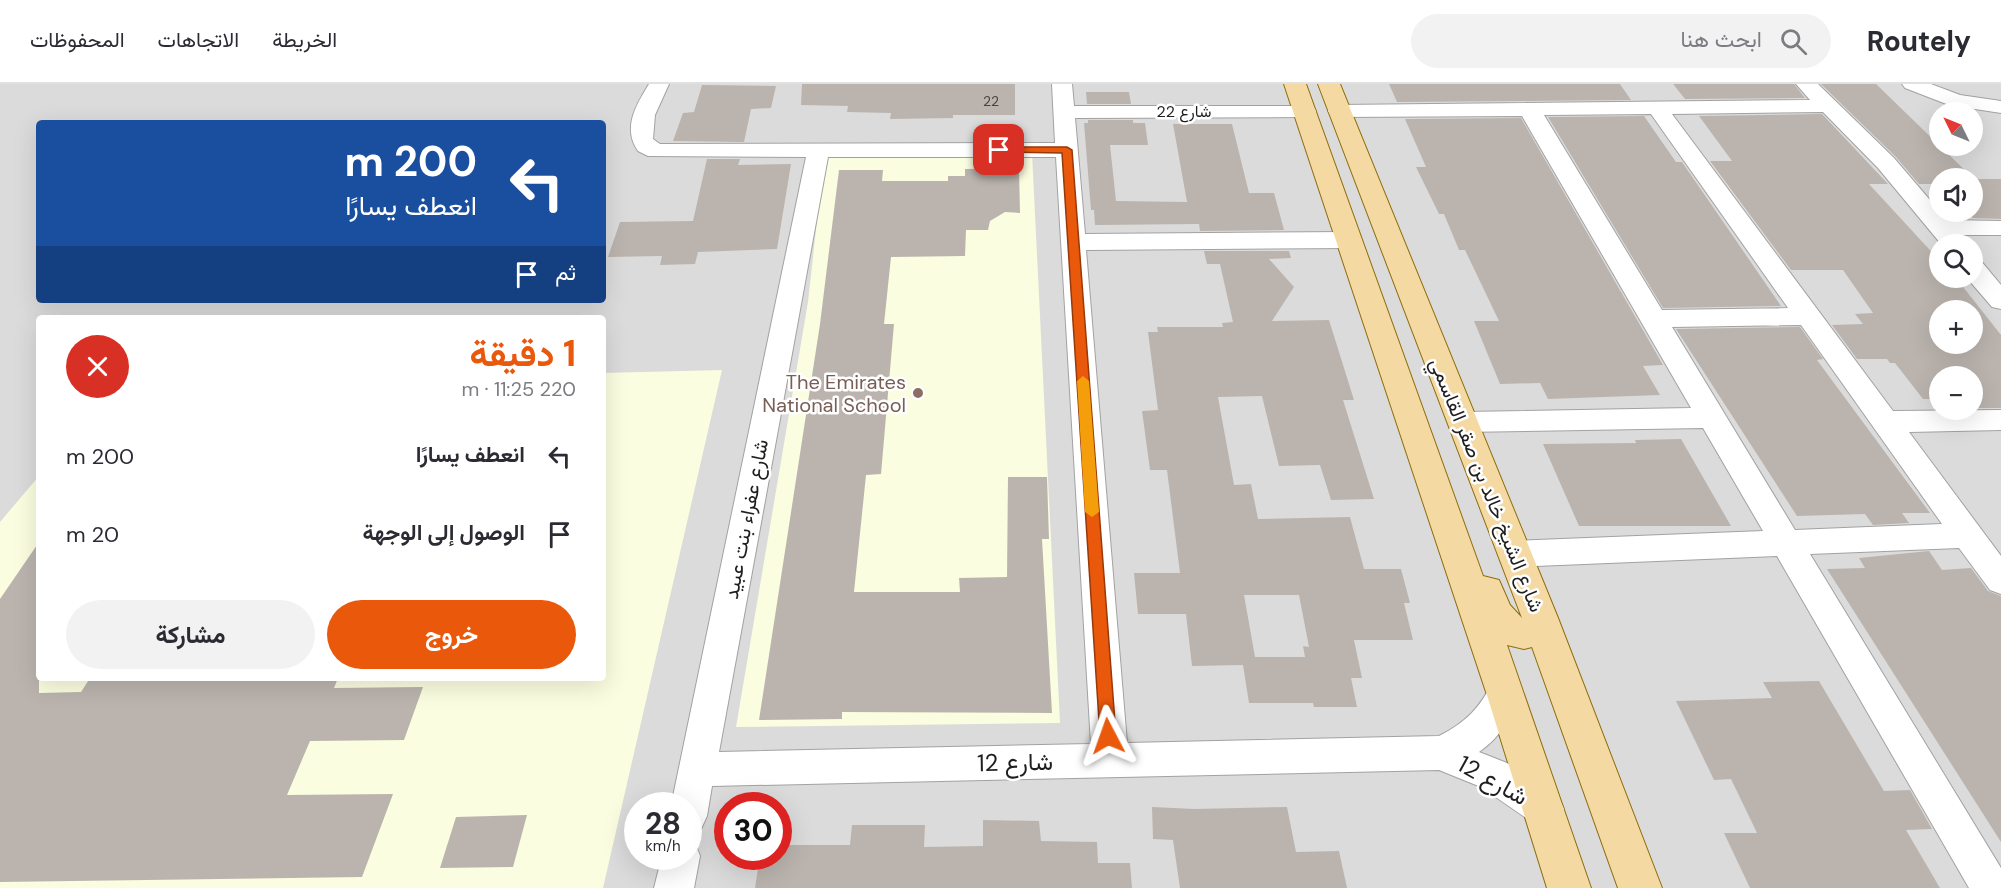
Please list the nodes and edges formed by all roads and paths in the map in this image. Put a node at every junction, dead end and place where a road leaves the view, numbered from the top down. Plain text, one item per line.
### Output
1 (659, 84) edge
2 (1062, 84) edge
3 (1806, 84) edge
4 (1912, 84) edge
5 (1334, 97) edge
6 (1300, 98) edge
7 (1827, 106) junction
8 (2001, 106) edge
9 (1657, 108) junction
10 (1529, 109) junction
11 (1064, 112) junction
12 (1067, 150) junction
13 (818, 151) junction
14 (2001, 228) edge
15 (1945, 234) edge
16 (1960, 234) edge
17 (1350, 240) junction
18 (1073, 242) junction
19 (1983, 280) edge
20 (2001, 301) edge
21 (1808, 316) junction
22 (1654, 319) junction
23 (1712, 418) junction
24 (2001, 420) edge
25 (1462, 422) junction
26 (1886, 422) junction
27 (1968, 535) junction
28 (1786, 543) junction
29 (1454, 544) junction
30 (1514, 554) junction
31 (2001, 581) edge
32 (1540, 618) junction
33 (1505, 692) junction
34 (1440, 753) junction
35 (1110, 760) junction
36 (698, 769) junction
37 (693, 792) edge
38 (1545, 810) junction
39 (678, 870) edge
40 (674, 888) edge
41 (1569, 888) edge
42 (1640, 888) edge
43 (1991, 888) edge

1 - 13 street
2 - 11 street
3 - 7 street
4 - 8 street
5 - 10 street
5 - 25 main road, شارع الشيخ خالد بن صقر القاسمي
6 - 11 street, شارع 22
6 - 17 main road
7 - 9 street
7 - 15 street
9 - 10 street
9 - 21 street
10 - 22 street
11 - 12 street
12 - 13 street
12 - 18 street
13 - 36 street, شارع عفراء بنت عبيد
14 - 16 street
17 - 18 street
17 - 29 main road
18 - 35 street
19 - 20 street
21 - 22 street
21 - 26 street
22 - 23 street
23 - 25 street
23 - 28 street
24 - 26 street
25 - 30 main road, شارع الشيخ خالد بن صقر القاسمي
26 - 27 street
27 - 28 street
27 - 31 street
28 - 30 street
28 - 43 street
29 - 32 main road
29 - 33 main road
30 - 32 main road, شارع الشيخ خالد بن صقر القاسمي
32 - 42 main road, شارع الشيخ خالد بن صقر القاسمي
33 - 34 street, شارع 12
33 - 38 main road
34 - 35 street, شارع 12
34 - 38 street, شارع 12
35 - 36 street, شارع 12
36 - 37 street, شارع عفراء بنت عبيد
38 - 41 main road
39 - 40 street

